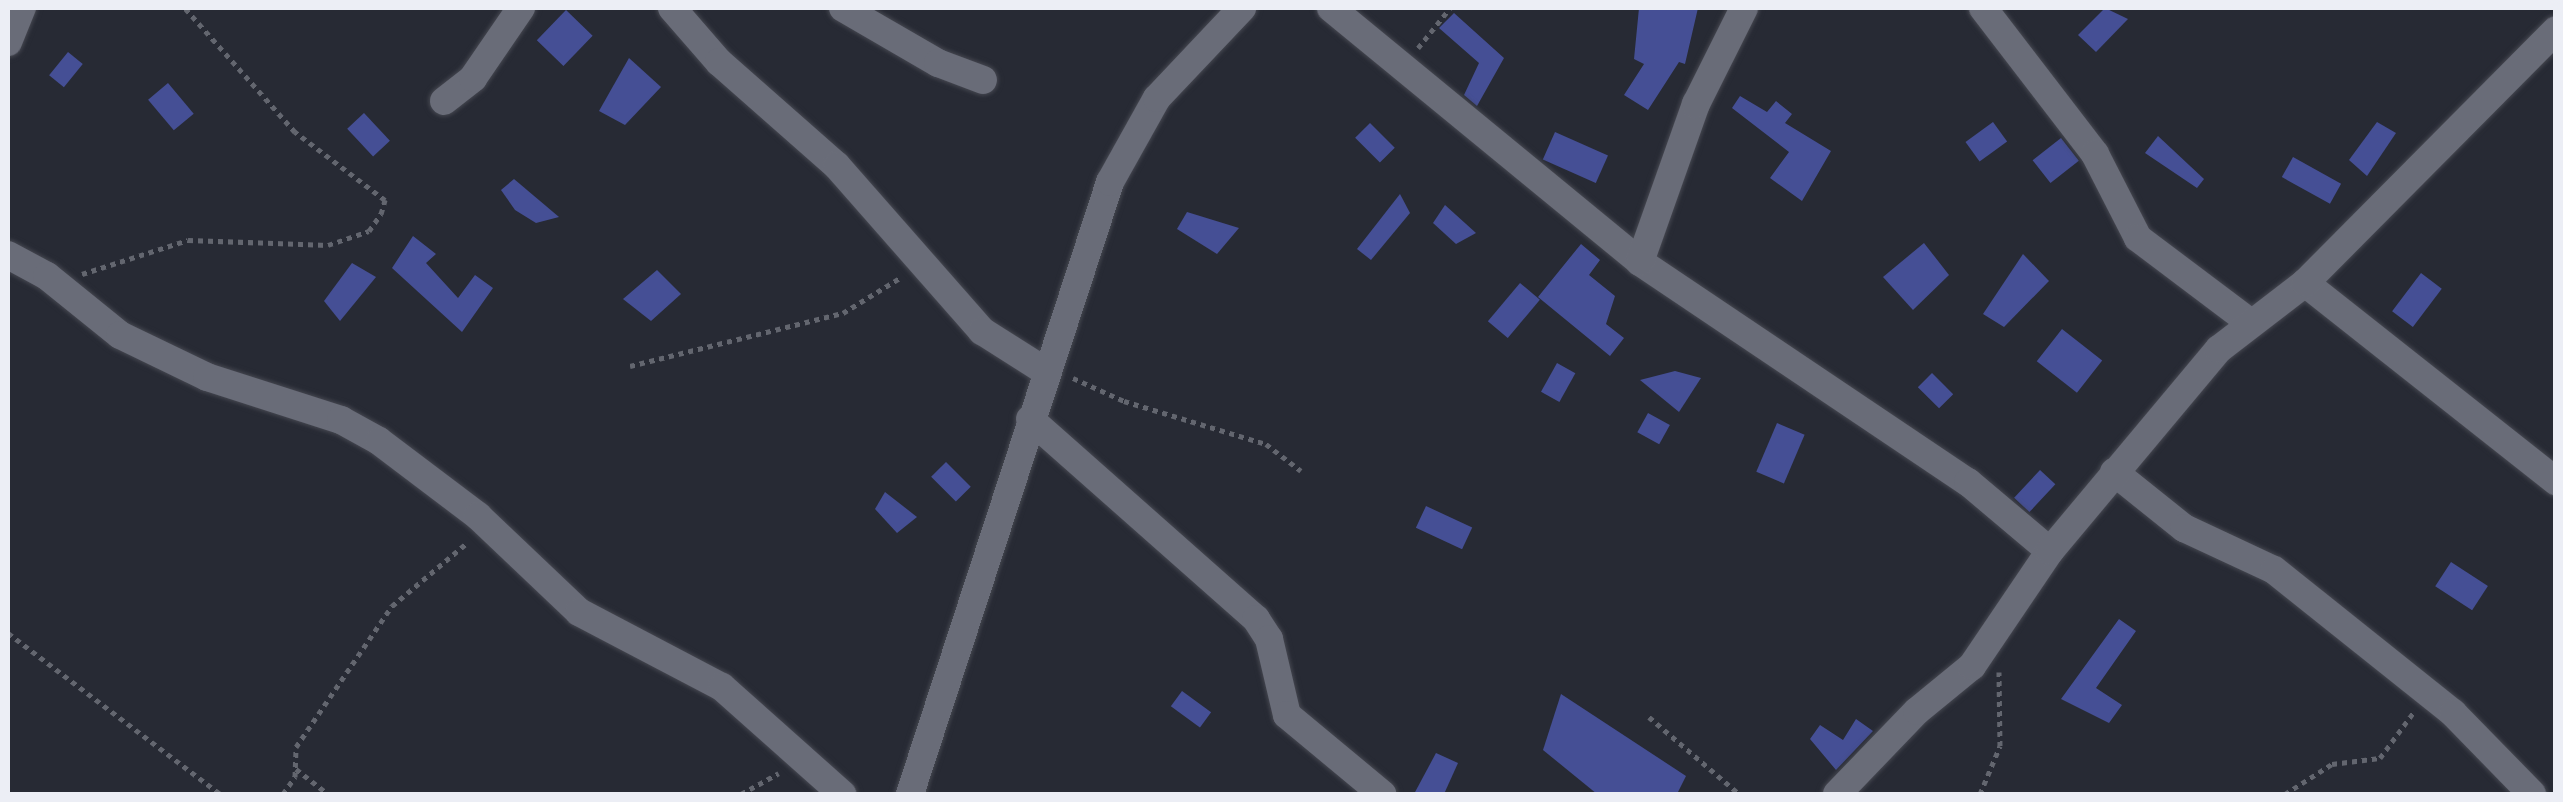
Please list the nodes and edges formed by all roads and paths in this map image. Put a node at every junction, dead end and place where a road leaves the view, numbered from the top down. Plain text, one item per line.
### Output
1 (22, 8) edge
2 (185, 8) edge
3 (521, 8) edge
4 (672, 8) edge
5 (1242, 8) edge
6 (1330, 8) edge
7 (1450, 8) edge
8 (1744, 8) edge
9 (1983, 8) edge
10 (860, 12) edge
11 (2556, 30) edge
12 (8, 42) edge
13 (1402, 68) junction
14 (984, 80) dead end
15 (444, 102) dead end
16 (8, 256) edge
17 (1640, 262) junction
18 (921, 268) junction
19 (2305, 283) junction
20 (68, 292) junction
21 (2251, 323) junction
22 (630, 366) dead end
23 (1046, 368) junction
24 (1030, 419) junction
25 (1301, 471) dead end
26 (2114, 472) junction
27 (2556, 481) edge
28 (478, 516) junction
29 (2050, 551) junction
30 (8, 633) edge
31 (1993, 640) junction
32 (2427, 692) junction
33 (1649, 716) dead end
34 (801, 755) junction
35 (296, 769) junction
36 (220, 794) edge
37 (283, 794) edge
38 (328, 794) edge
39 (740, 794) edge
40 (842, 794) edge
41 (910, 794) edge
42 (1382, 794) edge
43 (1740, 794) edge
44 (1836, 794) edge
45 (1980, 794) edge
46 (2286, 794) edge
47 (2532, 794) edge

1 - 12 street
2 - 20 path
3 - 15 street
4 - 18 street
5 - 23 street
6 - 13 street
7 - 13 path
8 - 17 street
9 - 21 street
10 - 14 street
11 - 19 street
13 - 17 street
16 - 20 street
17 - 29 street
18 - 22 path
18 - 23 street
19 - 21 street
19 - 27 street
20 - 28 street
21 - 26 street
23 - 24 street
23 - 25 path
24 - 41 street
24 - 42 street
26 - 29 street
26 - 32 street
28 - 34 street
28 - 35 path
29 - 31 street
30 - 36 path
31 - 44 street
31 - 45 path
32 - 46 path
32 - 47 street
33 - 43 path
34 - 39 path
34 - 40 street
35 - 37 path
35 - 38 path

